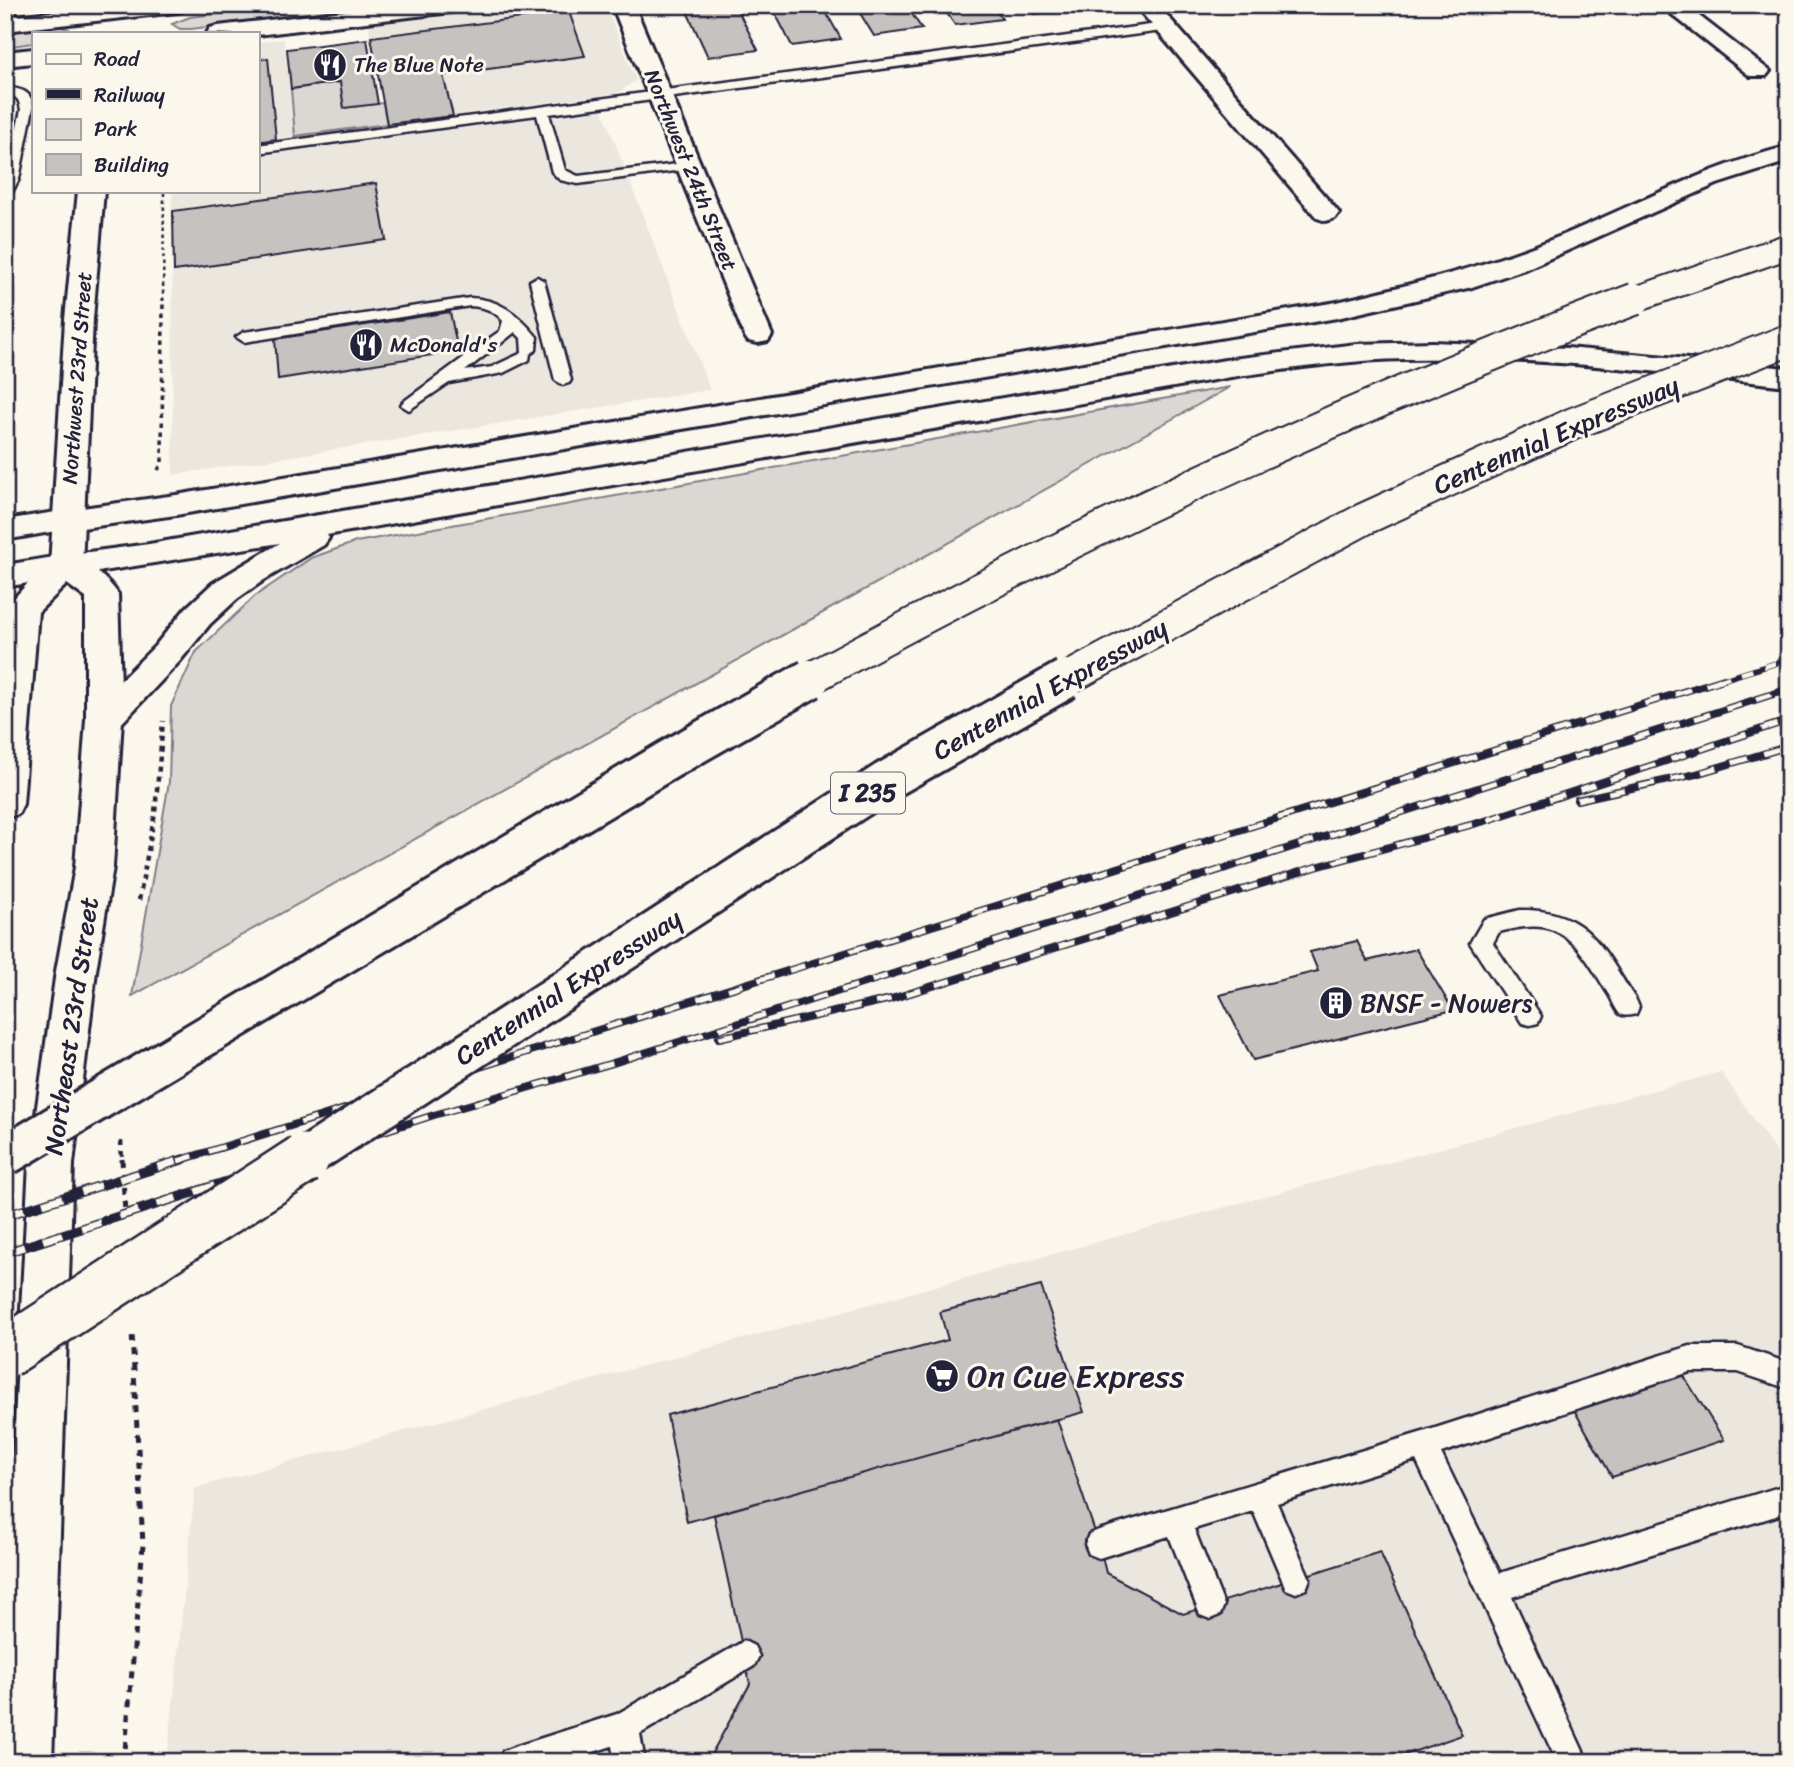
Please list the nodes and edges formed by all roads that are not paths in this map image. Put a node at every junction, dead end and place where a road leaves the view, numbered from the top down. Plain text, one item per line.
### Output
1 (177, 5) edge
2 (451, 5) edge
3 (623, 5) edge
4 (1146, 5) edge
5 (1671, 5) edge
6 (113, 17) edge
7 (7, 18) edge
8 (1165, 27) junction
9 (226, 32) edge
10 (32, 56) edge
11 (5, 59) edge
12 (1758, 71) dead end
13 (5, 91) edge
14 (660, 94) junction
15 (542, 110) junction
16 (259, 149) edge
17 (1789, 153) edge
18 (689, 165) junction
19 (5, 192) edge
20 (92, 192) edge
21 (1326, 213) dead end
22 (1789, 246) edge
23 (537, 281) dead end
24 (511, 321) junction
25 (758, 335) dead end
26 (244, 337) dead end
27 (1789, 340) edge
28 (1789, 377) edge
29 (443, 379) junction
30 (563, 380) dead end
31 (409, 405) dead end
32 (68, 520) junction
33 (339, 523) junction
34 (5, 530) edge
35 (66, 566) junction
36 (5, 576) edge
37 (11, 674) edge
38 (104, 719) junction
39 (5, 804) edge
40 (1628, 1007) dead end
41 (1530, 1016) dead end
42 (5, 1156) edge
43 (5, 1353) edge
44 (1789, 1376) edge
45 (1423, 1445) junction
46 (1260, 1495) junction
47 (1789, 1498) edge
48 (1177, 1520) junction
49 (1099, 1544) dead end
50 (1296, 1579) dead end
51 (1493, 1589) junction
52 (1210, 1605) dead end
53 (744, 1656) dead end
54 (624, 1727) junction
55 (24, 1762) edge
56 (514, 1762) edge
57 (630, 1762) edge
58 (1573, 1762) edge

1 - 6 main road
2 - 9 main road
3 - 14 main road, Northwest 24th Street
4 - 8 main road
5 - 12 main road
6 - 7 main road
8 - 14 lane
8 - 21 main road
10 - 11 main road
13 - 19 lane
14 - 15 lane
14 - 18 main road, Northwest 24th Street
15 - 16 lane
15 - 18 lane
17 - 32 main road
18 - 25 main road, Northwest 24th Street
20 - 32 main road, Northwest 23rd Street
22 - 42 main road, bridge
23 - 30 lane
24 - 26 lane
24 - 29 lane
24 - 29 lane
27 - 43 main road, Centennial Expressway / I 235, bridge
28 - 33 main road
29 - 31 lane
32 - 34 main road
32 - 35 main road, Northwest 23rd Street
33 - 35 main road
33 - 38 main road
35 - 36 main road
35 - 37 main road
35 - 38 main road, Northeast 23rd Street
37 - 39 main road
38 - 55 main road, Northeast 23rd Street
40 - 41 lane
44 - 45 lane
45 - 46 lane
45 - 51 lane
46 - 48 lane
46 - 50 lane
47 - 51 lane
48 - 49 lane
48 - 52 lane
51 - 58 lane
53 - 54 lane
54 - 56 lane
54 - 57 lane

